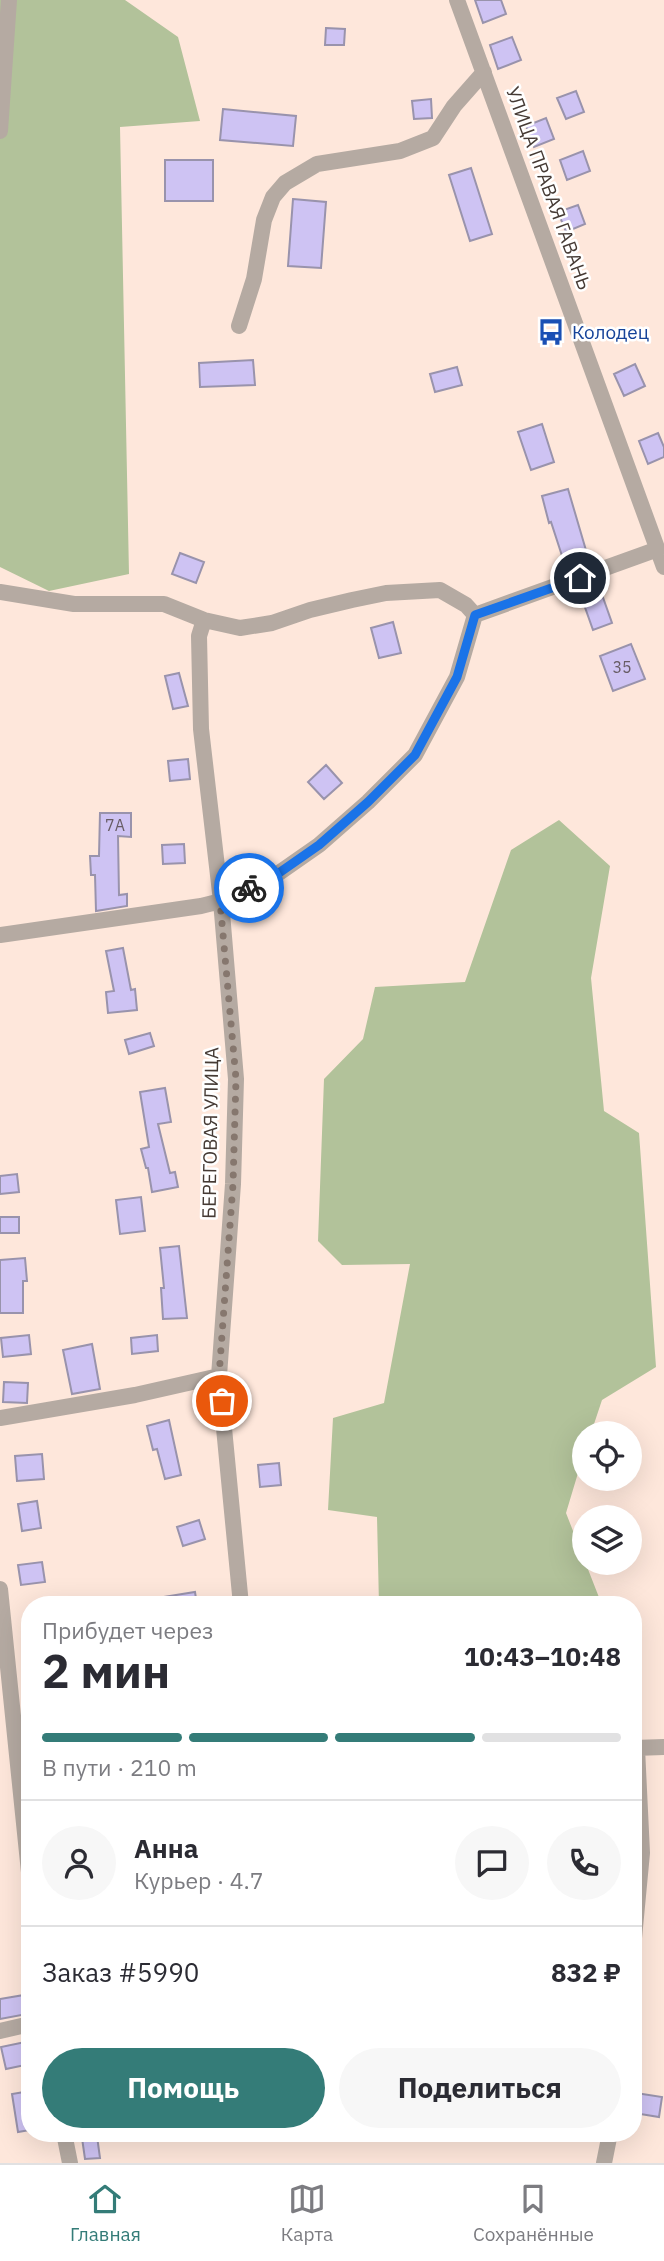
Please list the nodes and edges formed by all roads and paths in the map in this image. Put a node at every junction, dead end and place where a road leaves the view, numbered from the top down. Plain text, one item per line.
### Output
1 (3, 0) edge
2 (9, 0) edge
3 (457, 0) edge
4 (0, 5) edge
5 (484, 72) junction
6 (0, 131) edge
7 (239, 326) dead end
8 (658, 549) junction
9 (664, 567) edge
10 (0, 592) edge
11 (475, 615) junction
12 (204, 620) junction
13 (220, 901) junction
14 (0, 934) edge
15 (219, 1376) junction
16 (0, 1418) edge
17 (0, 1589) edge
18 (240, 1596) edge
19 (664, 1747) edge
20 (642, 1748) edge
21 (21, 1794) edge
22 (21, 2026) edge
23 (0, 2031) edge
24 (66, 2142) edge
25 (608, 2142) edge
26 (69, 2163) edge
27 (604, 2163) edge

1 - 4 street
2 - 6 street
3 - 5 street, УЛИЦА ПРАВАЯ ГАВАНЬ
5 - 7 street
5 - 8 street, УЛИЦА ПРАВАЯ ГАВАНЬ
8 - 9 street, УЛИЦА ПРАВАЯ ГАВАНЬ
8 - 11 street
10 - 12 street
11 - 12 street
11 - 13 street
12 - 13 street, БЕРЕГОВАЯ УЛИЦА
13 - 14 street
13 - 15 street, БЕРЕГОВАЯ УЛИЦА
15 - 16 street
15 - 18 street, БЕРЕГОВАЯ УЛИЦА
17 - 21 street
19 - 20 street
22 - 23 street
24 - 26 street
25 - 27 street

